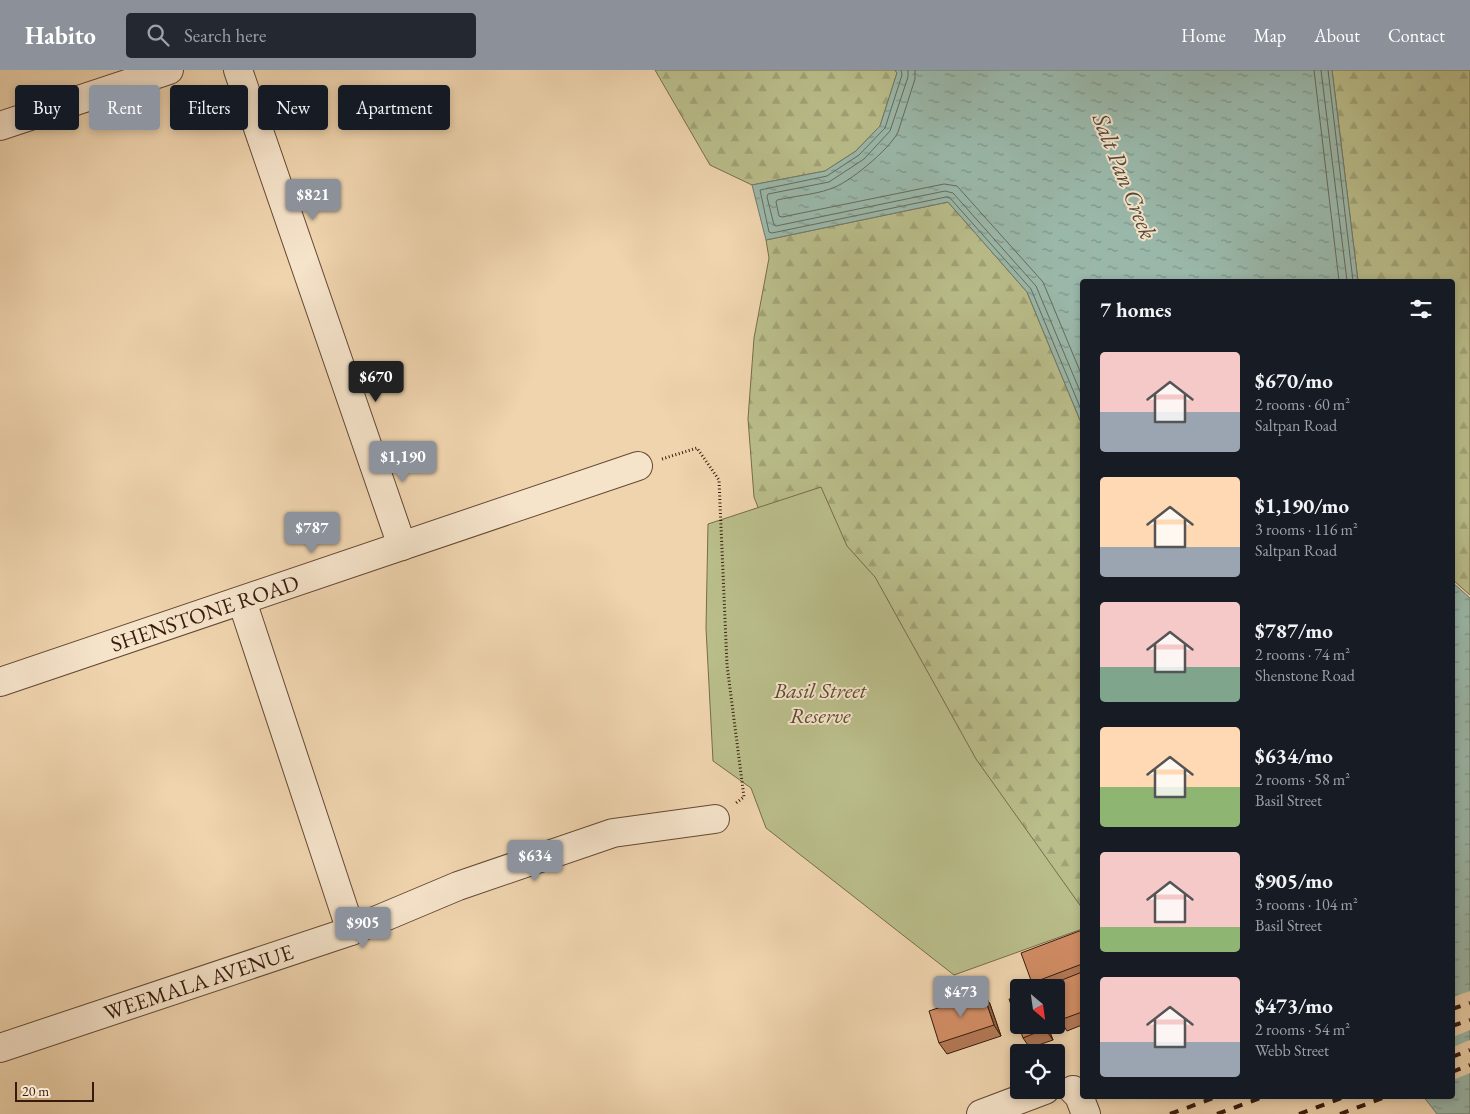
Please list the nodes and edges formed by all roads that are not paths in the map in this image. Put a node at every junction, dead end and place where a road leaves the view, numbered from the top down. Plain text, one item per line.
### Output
1 (168, 70) edge
2 (238, 70) edge
3 (0, 126) edge
4 (638, 466) road end
5 (402, 546) junction
6 (242, 601) junction
7 (0, 682) edge
8 (715, 819) road end
9 (352, 931) junction
10 (0, 1048) edge
11 (1071, 1087) edge
12 (1021, 1099) edge
13 (1080, 1099) edge
14 (1080, 1099) edge
15 (981, 1114) edge
16 (1086, 1114) edge

1 - 3 street
2 - 5 street
4 - 5 street, SHENSTONE ROAD
5 - 6 street, SHENSTONE ROAD
6 - 7 street, SHENSTONE ROAD
6 - 9 street
8 - 9 street, WEEMALA AVENUE
9 - 10 street, WEEMALA AVENUE
11 - 14 street
12 - 15 street
13 - 16 street

